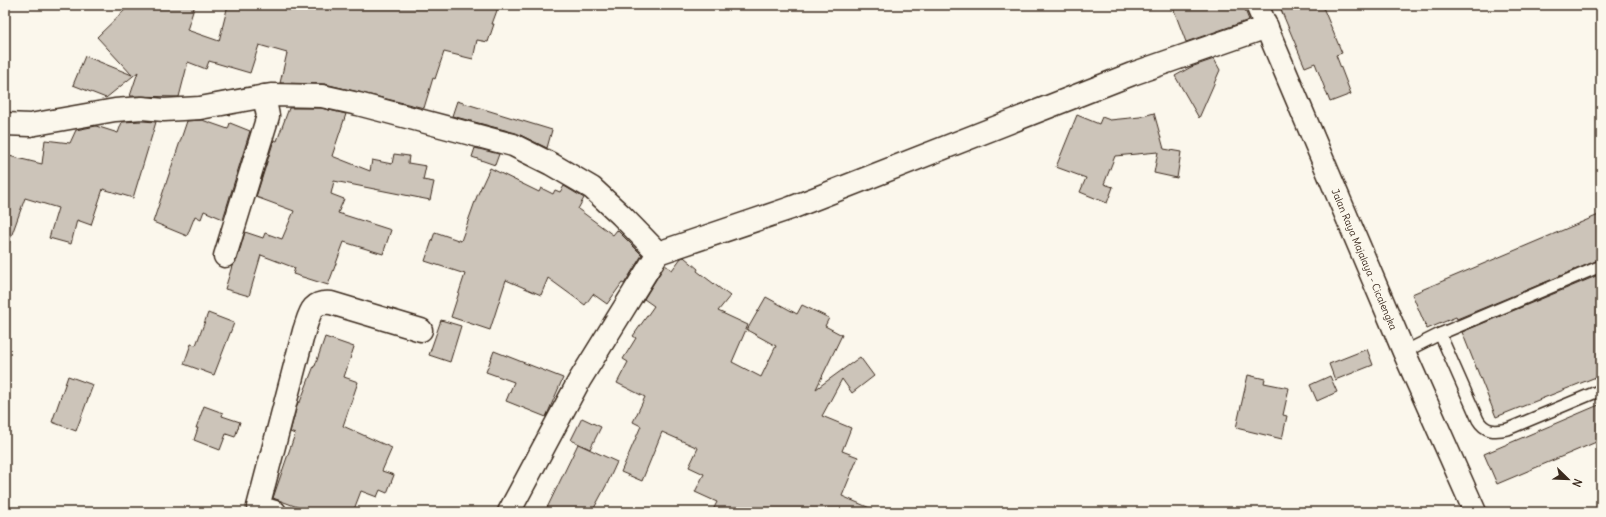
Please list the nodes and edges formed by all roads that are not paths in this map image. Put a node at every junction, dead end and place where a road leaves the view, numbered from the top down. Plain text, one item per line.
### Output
1 (1257, 5) edge
2 (1267, 27) junction
3 (264, 96) junction
4 (5, 124) edge
5 (658, 253) junction
6 (225, 256) dead end
7 (1601, 266) edge
8 (421, 330) dead end
9 (1440, 334) junction
10 (1404, 352) junction
11 (1601, 390) edge
12 (263, 510) edge
13 (514, 510) edge
14 (1475, 512) edge

1 - 2 street, Jalan Raya Majalaya - Cicalengka
2 - 5 street
2 - 10 street, Jalan Raya Majalaya - Cicalengka
3 - 4 street
3 - 5 street
3 - 6 street
5 - 13 street
7 - 9 lane
8 - 12 street
9 - 10 lane
9 - 11 lane
10 - 14 street, Jalan Raya Majalaya - Cicalengka

